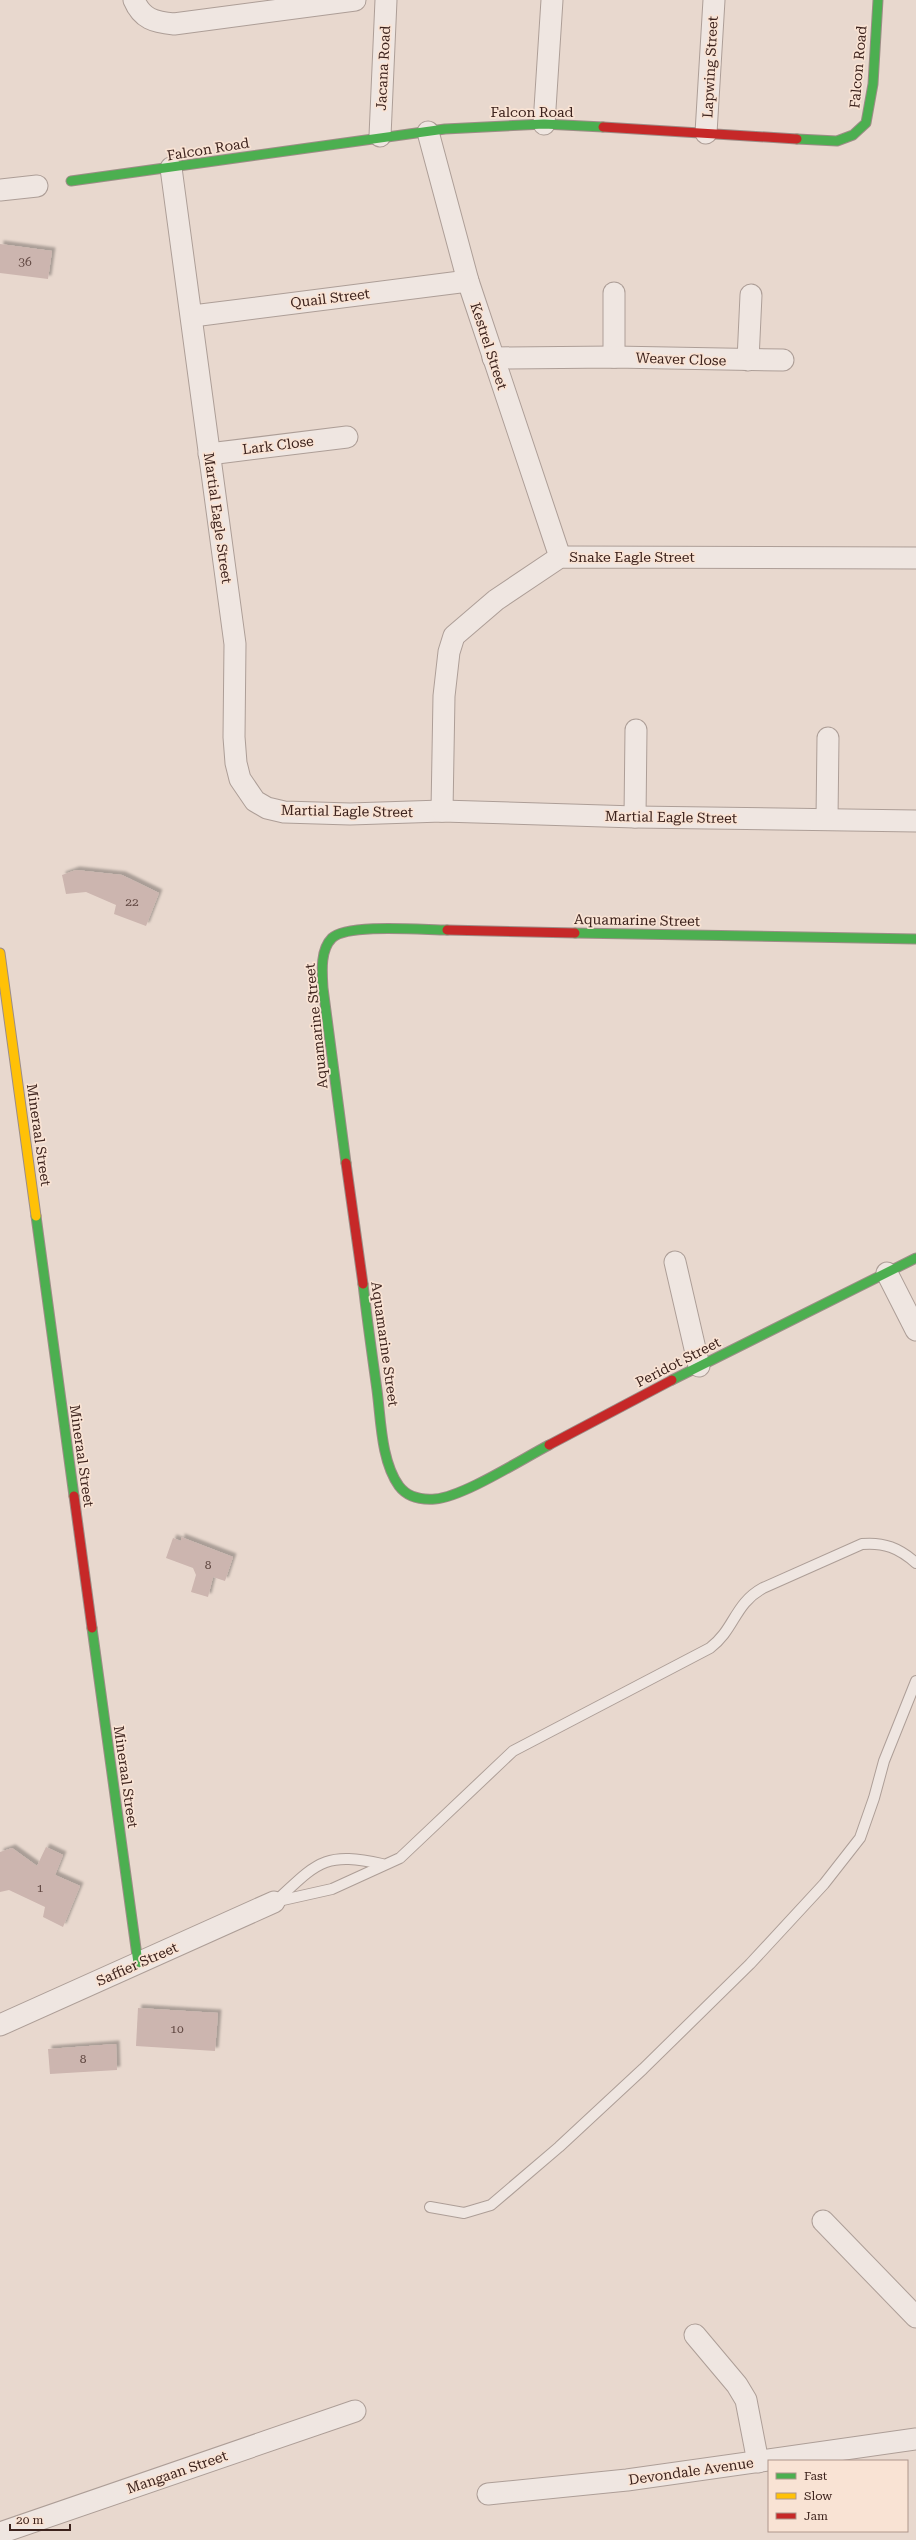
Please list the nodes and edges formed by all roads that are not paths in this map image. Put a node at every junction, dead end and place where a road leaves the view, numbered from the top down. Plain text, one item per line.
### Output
1 (134, 0) edge
2 (355, 0) edge
3 (386, 0) edge
4 (552, 0) edge
5 (714, 0) edge
6 (878, 0) edge
7 (544, 124) junction
8 (428, 132) junction
9 (706, 133) junction
10 (380, 136) junction
11 (171, 168) junction
12 (71, 181) dead end
13 (37, 186) dead end
14 (0, 190) edge
15 (468, 281) junction
16 (614, 293) dead end
17 (751, 294) dead end
18 (193, 316) junction
19 (614, 357) junction
20 (493, 358) junction
21 (748, 360) junction
22 (783, 360) dead end
23 (347, 437) dead end
24 (209, 454) junction
25 (560, 557) junction
26 (916, 558) edge
27 (636, 730) dead end
28 (828, 738) dead end
29 (442, 811) junction
30 (634, 817) junction
31 (827, 820) junction
32 (916, 821) edge
33 (916, 940) edge
34 (0, 952) edge
35 (916, 1258) edge
36 (675, 1262) dead end
37 (886, 1273) junction
38 (916, 1330) edge
39 (699, 1366) junction
40 (456, 1494) joint
41 (916, 1563) edge
42 (916, 1681) edge
43 (382, 1864) junction
44 (274, 1902) junction
45 (138, 1963) junction
46 (0, 2025) edge
47 (430, 2207) dead end
48 (823, 2221) dead end
49 (916, 2317) edge
50 (695, 2335) dead end
51 (355, 2412) dead end
52 (916, 2439) edge
53 (772, 2460) edge
54 (768, 2461) edge
55 (758, 2462) junction
56 (488, 2494) dead end
57 (0, 2533) edge

1 - 2 street
3 - 10 street, Jacana Road
4 - 7 street
5 - 9 street, Lapwing Street
6 - 9 street, Falcon Road
7 - 8 street, Falcon Road
7 - 9 street, Falcon Road
8 - 10 street, Falcon Road
8 - 15 street, Kestrel Street
10 - 11 street, Falcon Road
11 - 12 street, Falcon Road
11 - 18 street, Martial Eagle Street
13 - 14 street
15 - 18 street, Quail Street
15 - 20 street, Kestrel Street
16 - 19 street
17 - 21 street
18 - 24 street, Martial Eagle Street
19 - 20 street, Weaver Close
19 - 21 street, Weaver Close
20 - 25 street, Kestrel Street
21 - 22 street, Weaver Close
23 - 24 street, Lark Close
24 - 29 street, Martial Eagle Street
25 - 26 street, Snake Eagle Street
25 - 29 street, Snake Eagle Street
27 - 30 street
28 - 31 street
29 - 30 street, Martial Eagle Street
30 - 31 street, Martial Eagle Street
31 - 32 street, Martial Eagle Street
33 - 40 street, Aquamarine Street
34 - 45 street, Mineraal Street
35 - 37 street, Peridot Street
36 - 39 street
37 - 38 street
37 - 39 street, Peridot Street
39 - 40 street, Peridot Street
41 - 43 lane
42 - 47 lane
43 - 44 lane
43 - 44 lane
44 - 45 street, Saffier Street
45 - 46 street, Saffier Street
48 - 49 street
50 - 55 street
51 - 57 street, Mangaan Street
52 - 53 street, Devondale Avenue
54 - 55 street, Devondale Avenue
55 - 56 street, Devondale Avenue

